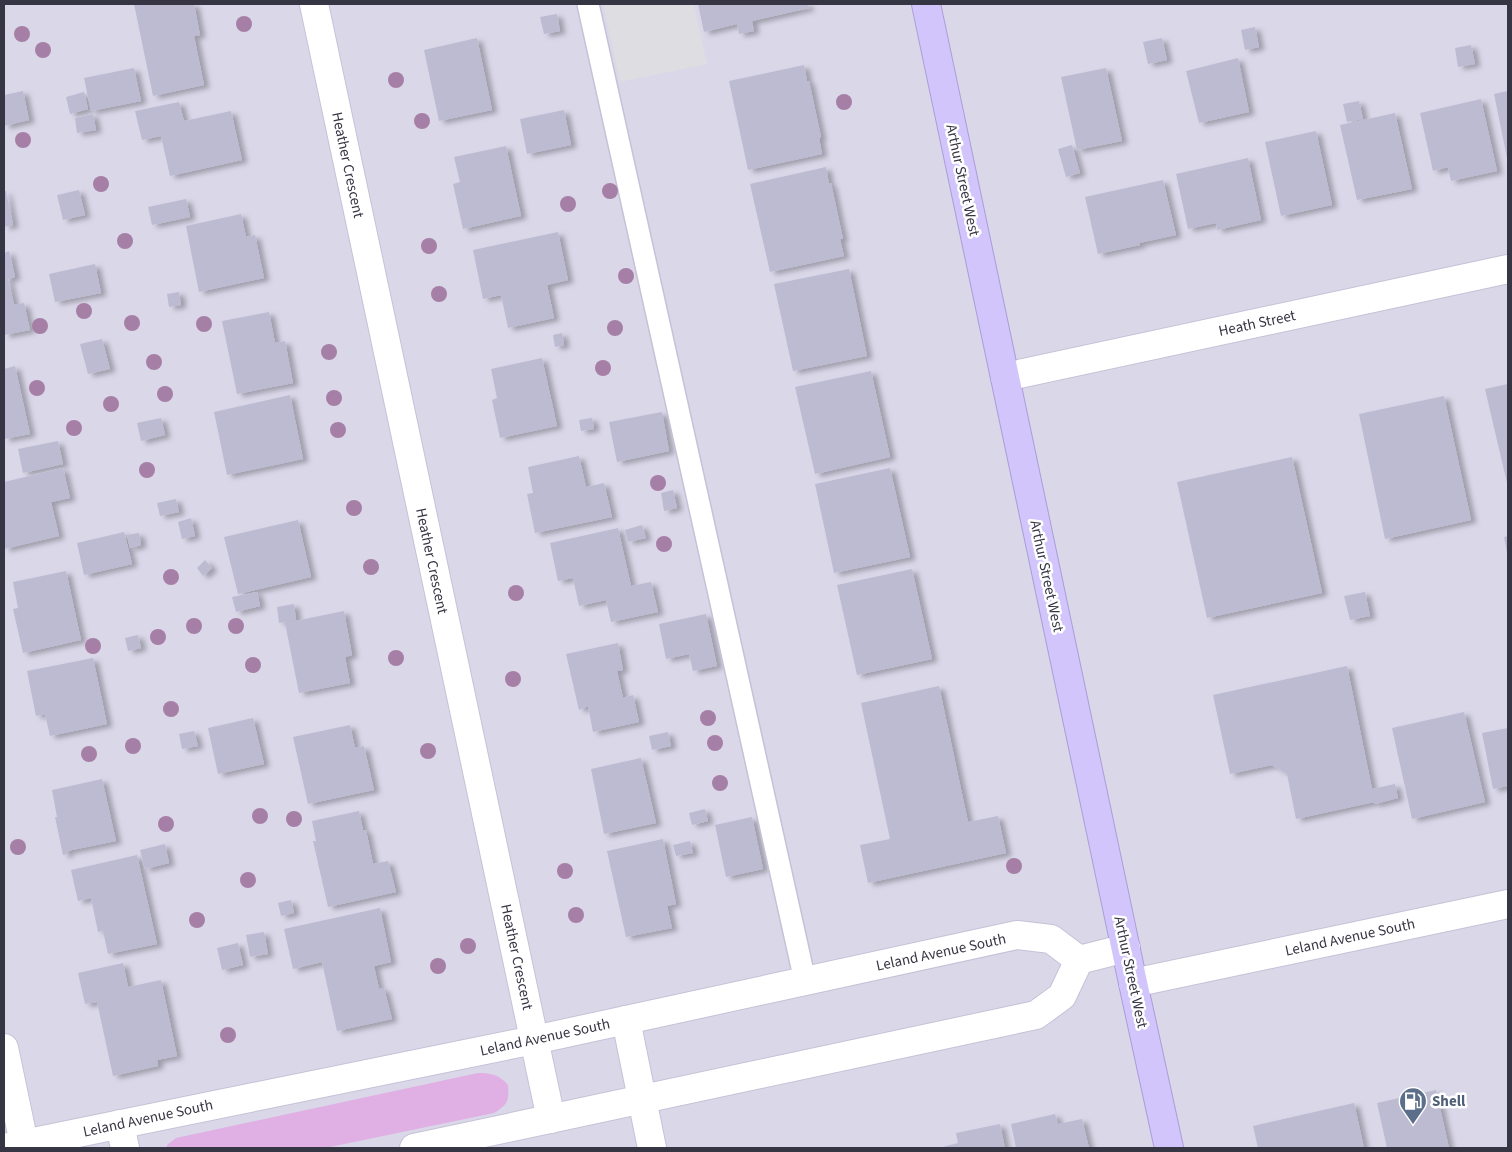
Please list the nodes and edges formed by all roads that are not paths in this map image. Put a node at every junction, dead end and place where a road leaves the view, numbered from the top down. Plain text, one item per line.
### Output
1 (314, 4) edge
2 (588, 4) edge
3 (926, 4) edge
4 (1508, 269) edge
5 (1005, 377) junction
6 (1508, 904) edge
7 (1126, 948) junction
8 (1079, 960) junction
9 (805, 981) junction
10 (1133, 983) junction
11 (626, 1020) junction
12 (534, 1040) junction
13 (4, 1048) edge
14 (642, 1100) junction
15 (551, 1119) junction
16 (123, 1136) edge
17 (18, 1147) edge
18 (414, 1148) edge
19 (652, 1148) edge
20 (1170, 1148) edge

1 - 12 street, Heather Crescent
2 - 9 lane
3 - 5 main road, Arthur Street West
4 - 5 street, Heath Street
5 - 7 main road, Arthur Street West
6 - 10 street, Leland Avenue South
7 - 8 street
7 - 10 main road, Arthur Street West
8 - 9 street, Leland Avenue South
8 - 14 street
9 - 11 street, Leland Avenue South
10 - 20 main road, Arthur Street West
11 - 12 street, Leland Avenue South
11 - 14 street
12 - 15 street, Heather Crescent
12 - 16 street, Leland Avenue South
13 - 17 street
14 - 15 street
14 - 19 street
15 - 18 street
16 - 17 street, Leland Avenue South

